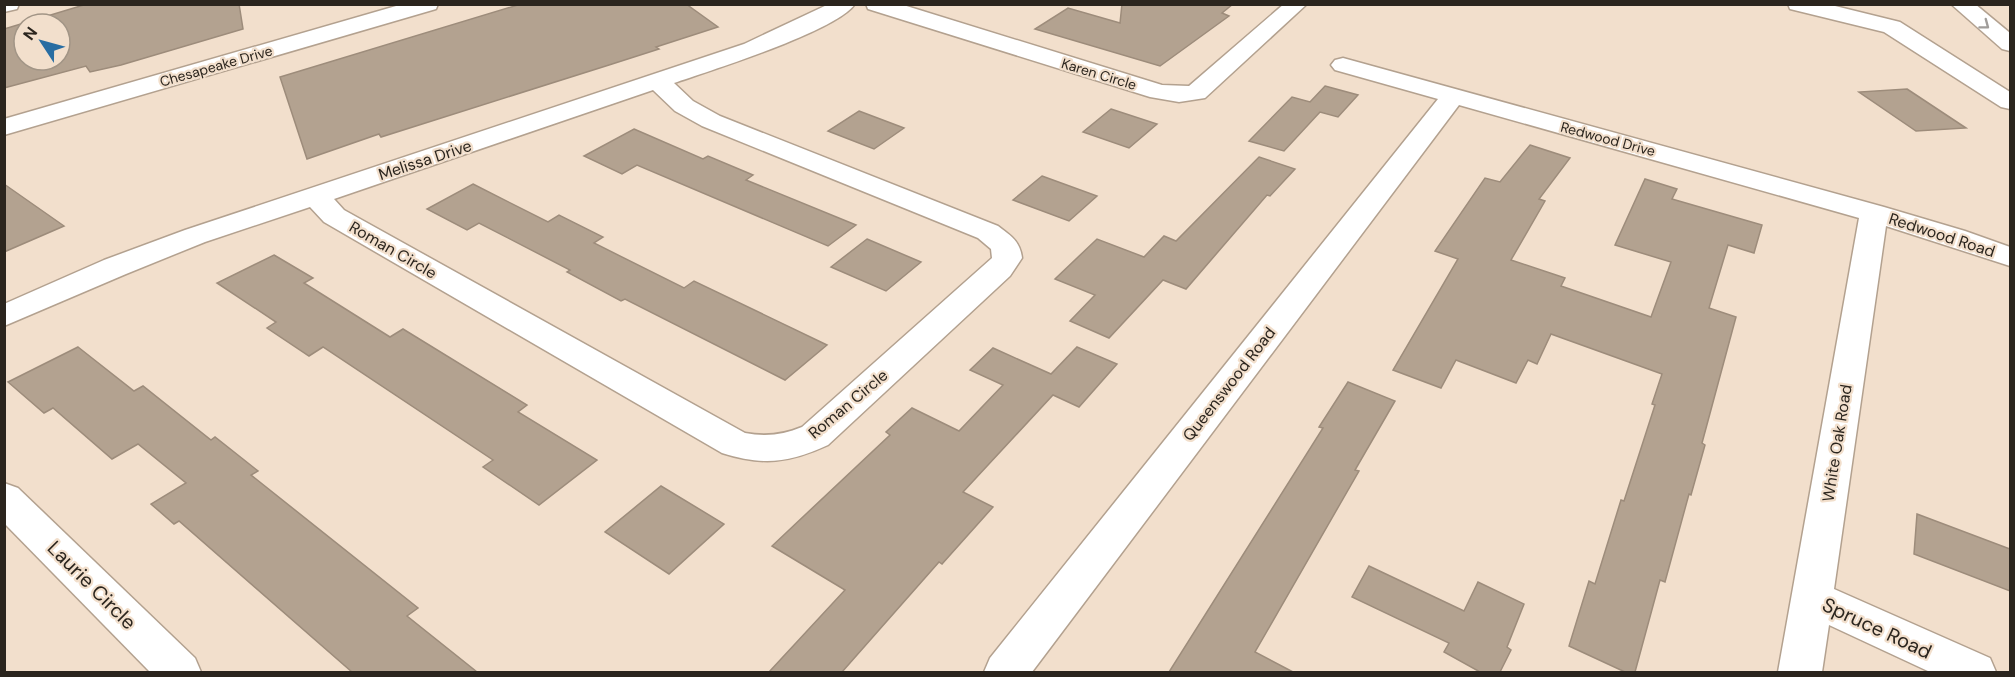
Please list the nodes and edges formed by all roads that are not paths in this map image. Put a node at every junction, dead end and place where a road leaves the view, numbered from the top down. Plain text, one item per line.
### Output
1 (9, 4) edge
2 (428, 4) edge
3 (845, 4) edge
4 (876, 4) edge
5 (1297, 4) edge
6 (1798, 4) edge
7 (1961, 4) edge
8 (4, 6) edge
9 (2010, 44) edge
10 (1343, 65) dead end
11 (658, 82) junction
12 (1453, 96) junction
13 (2010, 102) edge
14 (4, 127) edge
15 (316, 196) junction
16 (1874, 213) junction
17 (2010, 257) edge
18 (4, 316) edge
19 (4, 498) edge
20 (1812, 598) junction
21 (179, 672) edge
22 (1006, 672) edge
23 (1800, 672) edge
24 (1974, 672) edge

1 - 8 main road
2 - 14 main road, Chesapeake Drive
3 - 11 main road, Melissa Drive
4 - 5 main road, Karen Circle
6 - 13 main road
7 -> 9 main road
10 - 12 main road, Redwood Drive
11 - 15 main road, Melissa Drive
11 - 15 main road, Roman Circle
12 - 16 main road, Redwood Drive
12 - 22 main road, Queenswood Road
15 - 18 main road, Melissa Drive
16 - 17 main road, Redwood Road
16 - 20 main road, White Oak Road
19 - 21 main road, Laurie Circle
20 - 23 main road, White Oak Road
20 - 24 main road, Spruce Road

